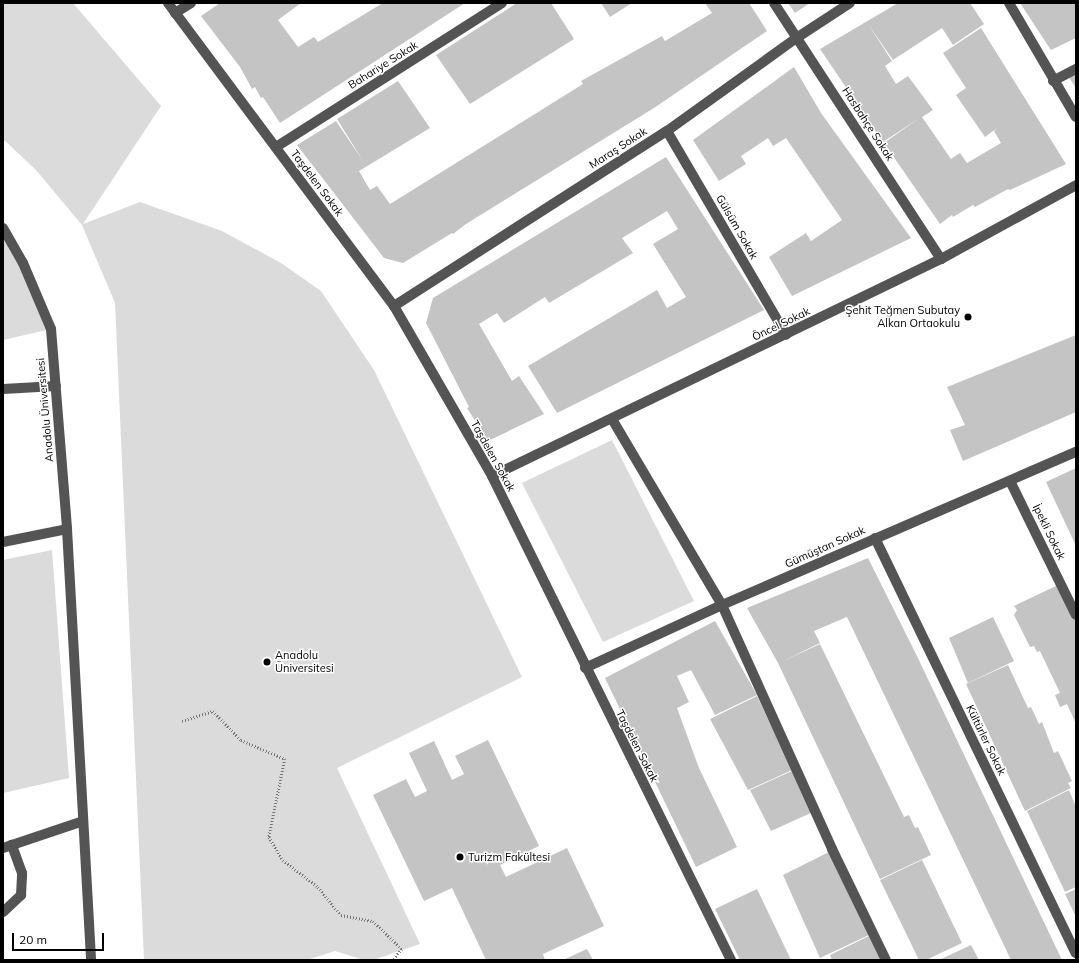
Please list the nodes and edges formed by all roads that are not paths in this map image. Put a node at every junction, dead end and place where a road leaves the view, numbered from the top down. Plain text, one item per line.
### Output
1 (168, 3) edge
2 (191, 3) edge
3 (502, 3) edge
4 (774, 3) edge
5 (850, 3) edge
6 (1010, 3) edge
7 (175, 13) junction
8 (798, 37) junction
9 (1076, 68) edge
10 (1053, 81) junction
11 (1076, 117) edge
12 (667, 131) junction
13 (276, 147) junction
14 (1076, 184) edge
15 (3, 228) edge
16 (941, 259) junction
17 (394, 306) junction
18 (786, 335) junction
19 (56, 386) junction
20 (3, 389) edge
21 (612, 419) junction
22 (1076, 452) edge
23 (492, 476) junction
24 (1010, 481) junction
25 (67, 529) junction
26 (875, 538) junction
27 (3, 542) edge
28 (722, 605) junction
29 (1076, 615) edge
30 (585, 668) junction
31 (83, 821) junction
32 (8, 846) edge
33 (3, 912) edge
34 (1076, 953) edge
35 (91, 960) edge
36 (731, 960) edge
37 (886, 960) edge

1 - 7 street, Taşdelen Sokak
2 - 7 street
3 - 13 street, Bahariye Sokak
4 - 8 street, Hasbahçe Sokak
5 - 8 street, Maraş Sokak
6 - 10 street
7 - 13 street, Taşdelen Sokak
8 - 12 street, Maraş Sokak
8 - 16 street, Hasbahçe Sokak
9 - 10 street
10 - 11 street
12 - 17 street, Maraş Sokak
12 - 18 street, Gülsüm Sokak
13 - 17 street, Taşdelen Sokak
14 - 16 street, Öncel Sokak
15 - 19 street, Anadolu Üniversitesi
16 - 18 street, Öncel Sokak
17 - 23 street, Taşdelen Sokak
18 - 21 street, Öncel Sokak
19 - 20 street
19 - 25 street, Anadolu Üniversitesi
21 - 23 street, Öncel Sokak
21 - 28 street
22 - 24 street, Gümüştan Sokak
23 - 30 street, Taşdelen Sokak
24 - 26 street, Gümüştan Sokak
24 - 29 street, İpekli Sokak
25 - 27 street
25 - 31 street, Anadolu Üniversitesi
26 - 28 street, Gümüştan Sokak
26 - 34 street, Kültürler Sokak
28 - 30 street, Gümüştan Sokak
28 - 37 street
30 - 36 street, Taşdelen Sokak
31 - 32 street
31 - 35 street, Anadolu Üniversitesi
32 - 33 street

